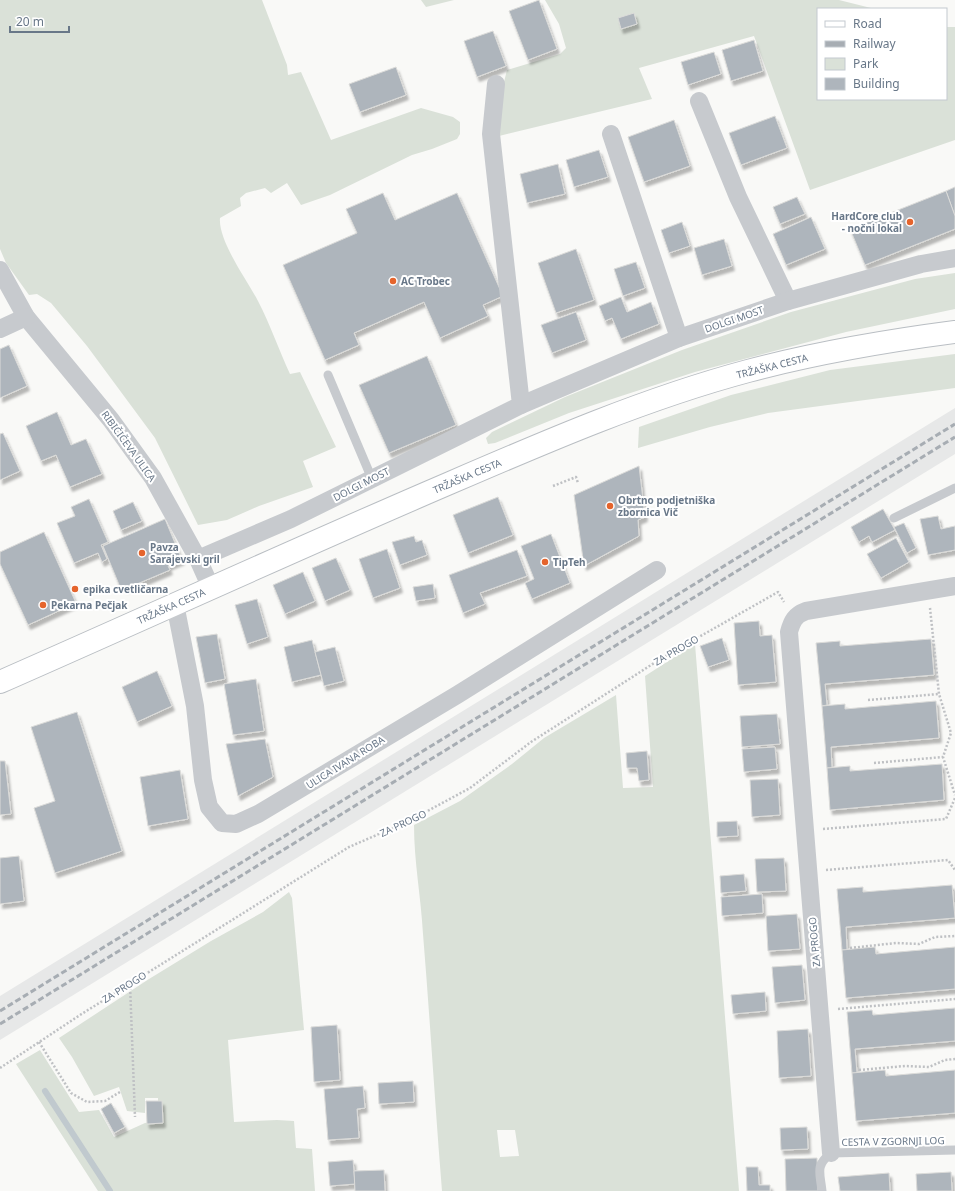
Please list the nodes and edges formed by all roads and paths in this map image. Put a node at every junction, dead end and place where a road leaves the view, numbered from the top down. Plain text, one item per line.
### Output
1 (496, 84) dead end
2 (699, 101) dead end
3 (611, 134) dead end
4 (955, 258) edge
5 (0, 270) edge
6 (788, 301) junction
7 (26, 317) junction
8 (0, 329) edge
9 (954, 332) edge
10 (679, 338) junction
11 (328, 375) dead end
12 (520, 405) junction
13 (372, 479) junction
14 (578, 483) dead end
15 (553, 486) dead end
16 (955, 488) edge
17 (894, 518) dead end
18 (198, 559) junction
19 (657, 570) dead end
20 (955, 586) edge
21 (211, 588) junction
22 (175, 604) junction
23 (931, 610) dead end
24 (794, 618) junction
25 (0, 682) edge
26 (939, 694) junction
27 (868, 700) dead end
28 (943, 757) junction
29 (874, 763) dead end
30 (955, 797) edge
31 (822, 829) dead end
32 (826, 870) dead end
33 (955, 870) edge
34 (955, 936) edge
35 (850, 948) dead end
36 (130, 984) junction
37 (955, 999) edge
38 (837, 1009) dead end
39 (39, 1042) junction
40 (955, 1059) edge
41 (0, 1068) edge
42 (858, 1070) dead end
43 (120, 1092) dead end
44 (135, 1117) dead end
45 (955, 1150) edge
46 (831, 1153) junction
47 (822, 1191) edge

1 - 12 street
2 - 6 street
3 - 10 street
4 - 6 street, DOLGI MOST
5 - 7 street, RIBIČIČEVA ULICA
6 - 10 street, DOLGI MOST
7 - 8 street
7 - 18 street, RIBIČIČEVA ULICA
9 - 21 main road, TRŽAŠKA CESTA
10 - 12 street, DOLGI MOST
11 - 13 lane
12 - 13 street, DOLGI MOST
13 - 18 street, DOLGI MOST
14 - 15 path
16 - 17 lane
18 - 21 street, RIBIČIČEVA ULICA
19 - 22 street, ULICA IVANA ROBA
20 - 24 street
21 - 22 main road, TRŽAŠKA CESTA
22 - 25 main road, TRŽAŠKA CESTA
23 - 26 path
24 - 36 path, ZA PROGO
24 - 46 street, ZA PROGO
26 - 27 path
26 - 28 path
28 - 29 path
28 - 30 path
30 - 31 path
32 - 33 path
34 - 35 path
36 - 39 path, ZA PROGO
36 - 44 path
37 - 38 path
39 - 41 path, ZA PROGO
39 - 43 path
40 - 42 path
45 - 46 lane, CESTA V ZGORNJI LOG
46 - 47 lane

